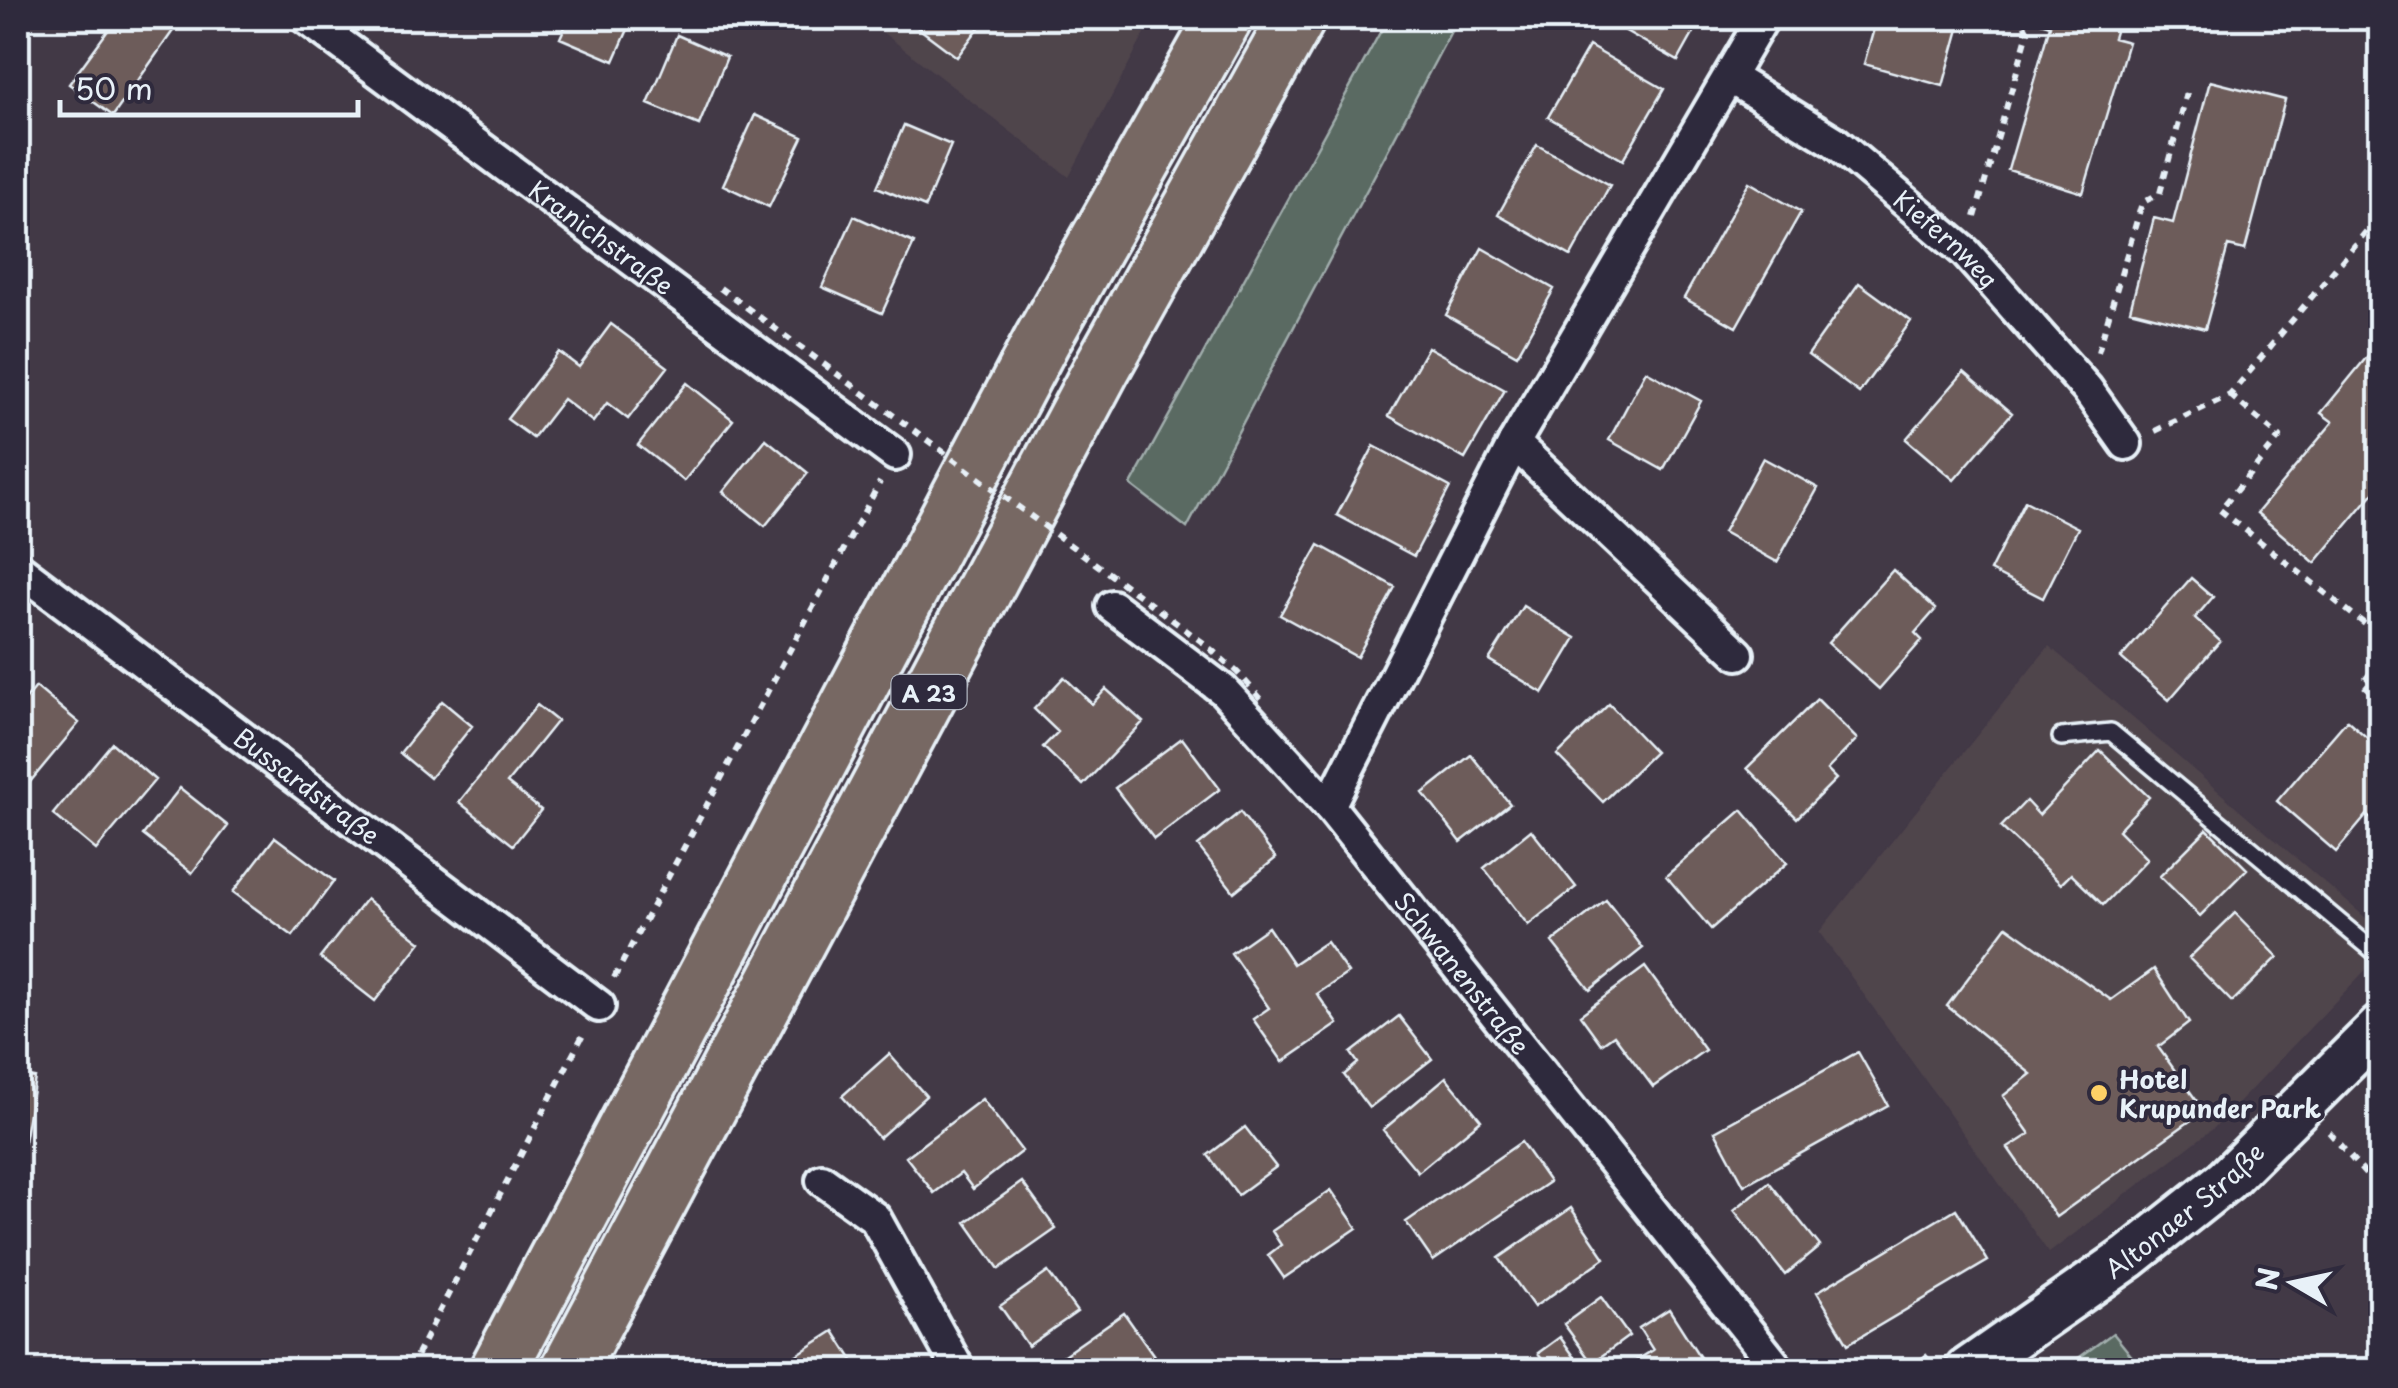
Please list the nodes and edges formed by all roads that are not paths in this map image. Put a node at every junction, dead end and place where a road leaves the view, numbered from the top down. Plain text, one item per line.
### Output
1 (306, 18) edge
2 (1224, 18) edge
3 (1297, 18) edge
4 (1762, 18) edge
5 (1729, 77) junction
6 (1514, 443) junction
7 (2126, 444) road end
8 (895, 455) road end
9 (18, 568) edge
10 (1112, 606) dead end
11 (1738, 654) dead end
12 (2060, 737) dead end
13 (1329, 806) junction
14 (2380, 956) edge
15 (599, 1006) road end
16 (2380, 1027) edge
17 (822, 1180) dead end
18 (498, 1370) edge
19 (569, 1370) edge
20 (960, 1370) edge
21 (1779, 1370) edge
22 (1967, 1370) edge

1 - 8 street, Kranichstraße
2 - 18 highway, A 23
3 - 19 highway, A 23
4 - 5 street
5 - 6 street
5 - 7 street, Kiefernweg
6 - 11 street
6 - 13 street
9 - 15 street, Bussardstraße
10 - 13 street, Schwanenstraße
12 - 14 lane
13 - 21 street, Schwanenstraße
16 - 22 main road, Altonaer Straße
17 - 20 street

